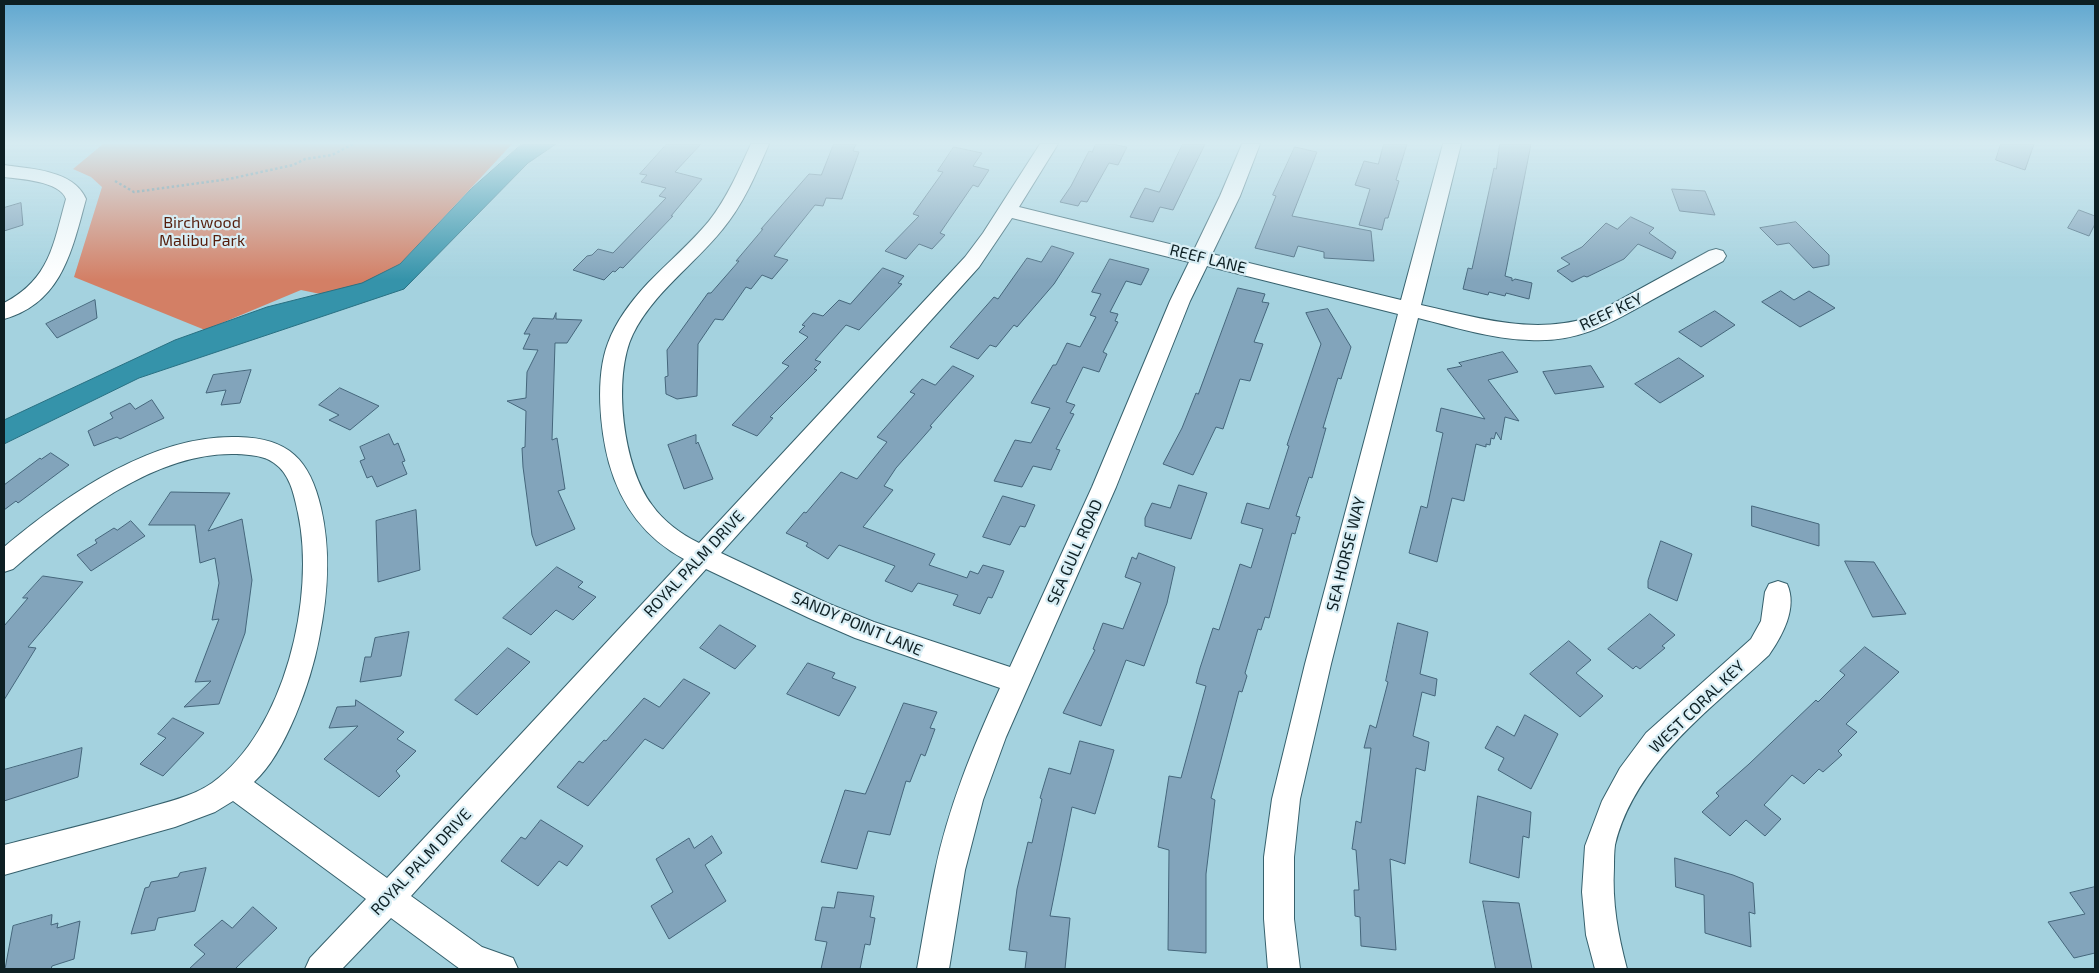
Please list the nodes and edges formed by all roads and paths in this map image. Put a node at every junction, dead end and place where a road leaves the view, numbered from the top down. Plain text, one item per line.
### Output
1 (72, 189) edge
2 (130, 189) edge
3 (153, 189) edge
4 (739, 189) edge
5 (1021, 189) edge
6 (1233, 189) edge
7 (1440, 189) edge
8 (1008, 211) junction
9 (67, 228) joint
10 (1716, 256) dead end
11 (1200, 257) junction
12 (1408, 309) junction
13 (4, 312) edge
14 (702, 555) junction
15 (4, 562) edge
16 (1778, 592) dead end
17 (1018, 682) junction
18 (233, 784) junction
19 (4, 860) edge
20 (388, 897) junction
21 (321, 969) edge
22 (502, 969) edge
23 (933, 969) edge
24 (1284, 969) edge
25 (1611, 969) edge

1 - 9 street
2 - 3 path
4 - 14 street, SANDY POINT LANE
5 - 8 street, ROYAL PALM DRIVE
6 - 11 street, SEA GULL ROAD
7 - 12 street, SEA HORSE WAY
8 - 11 street, REEF LANE
8 - 14 street, ROYAL PALM DRIVE
9 - 13 street
10 - 12 street, REEF KEY
11 - 12 street, REEF LANE
11 - 17 street, SEA GULL ROAD
12 - 24 street, SEA HORSE WAY
14 - 17 street, SANDY POINT LANE
14 - 20 street, ROYAL PALM DRIVE
15 - 18 street
16 - 25 street, WEST CORAL KEY
17 - 23 street, SEA GULL ROAD
18 - 19 street
18 - 20 street
20 - 21 street, ROYAL PALM DRIVE
20 - 22 street

